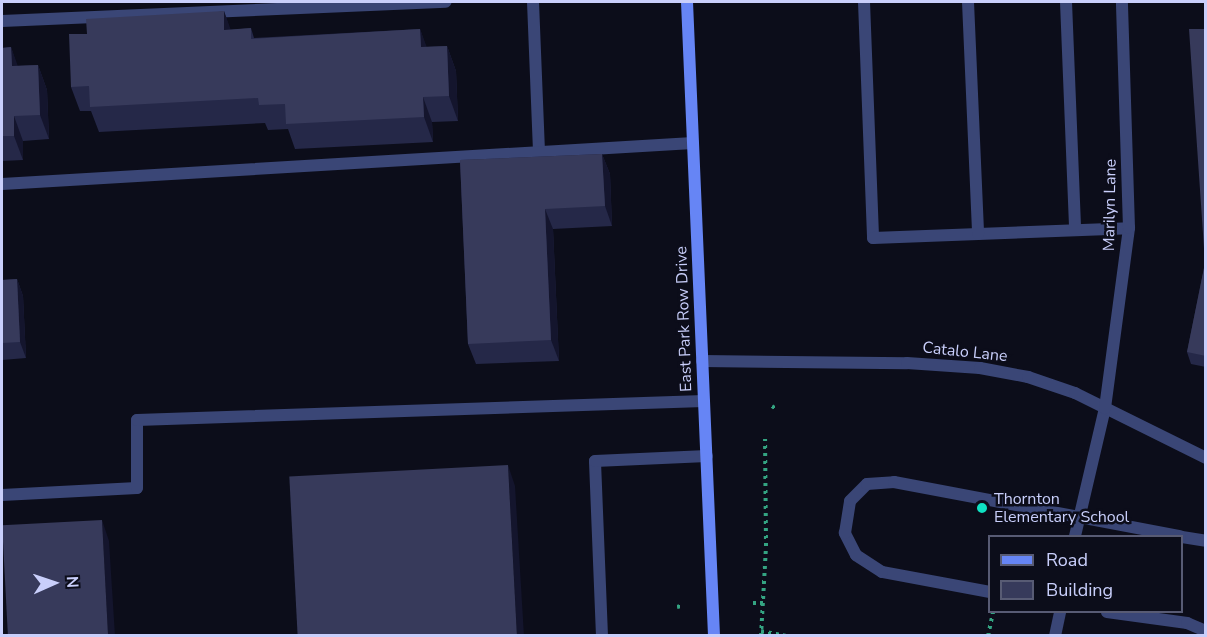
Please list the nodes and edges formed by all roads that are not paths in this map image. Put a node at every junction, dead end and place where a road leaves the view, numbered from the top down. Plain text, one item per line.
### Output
1 (446, 2) edge
2 (533, 2) edge
3 (687, 2) edge
4 (864, 2) edge
5 (968, 2) edge
6 (1066, 2) edge
7 (1122, 2) edge
8 (2, 21) edge
9 (693, 142) junction
10 (539, 152) junction
11 (2, 184) edge
12 (1129, 228) junction
13 (1075, 230) junction
14 (978, 234) junction
15 (702, 361) junction
16 (704, 401) junction
17 (1105, 408) junction
18 (706, 456) junction
19 (1206, 458) edge
20 (2, 495) edge
21 (1078, 519) junction
22 (1075, 535) edge
23 (1170, 535) edge
24 (1183, 537) edge
25 (1206, 541) edge
26 (988, 592) edge
27 (1060, 613) edge
28 (1114, 613) edge
29 (1206, 631) edge
30 (602, 636) edge
31 (714, 636) edge
32 (1055, 636) edge

1 - 8 street
2 - 10 street
3 - 9 main road, East Park Row Drive
4 - 14 street
5 - 14 street
6 - 13 street
7 - 12 street, Marilyn Lane
9 - 10 street
9 - 15 main road, East Park Row Drive
10 - 11 street
12 - 13 street
12 - 17 street, Marilyn Lane
13 - 14 street
15 - 16 main road, East Park Row Drive
15 - 17 street, Catalo Lane
16 - 18 main road, East Park Row Drive
16 - 20 street
17 - 19 street, Catalo Lane
17 - 21 street, Marilyn Lane
18 - 30 street
18 - 31 main road, East Park Row Drive
21 - 22 street, Marilyn Lane
21 - 23 street
21 - 26 street
24 - 25 street
27 - 32 street
28 - 29 street

